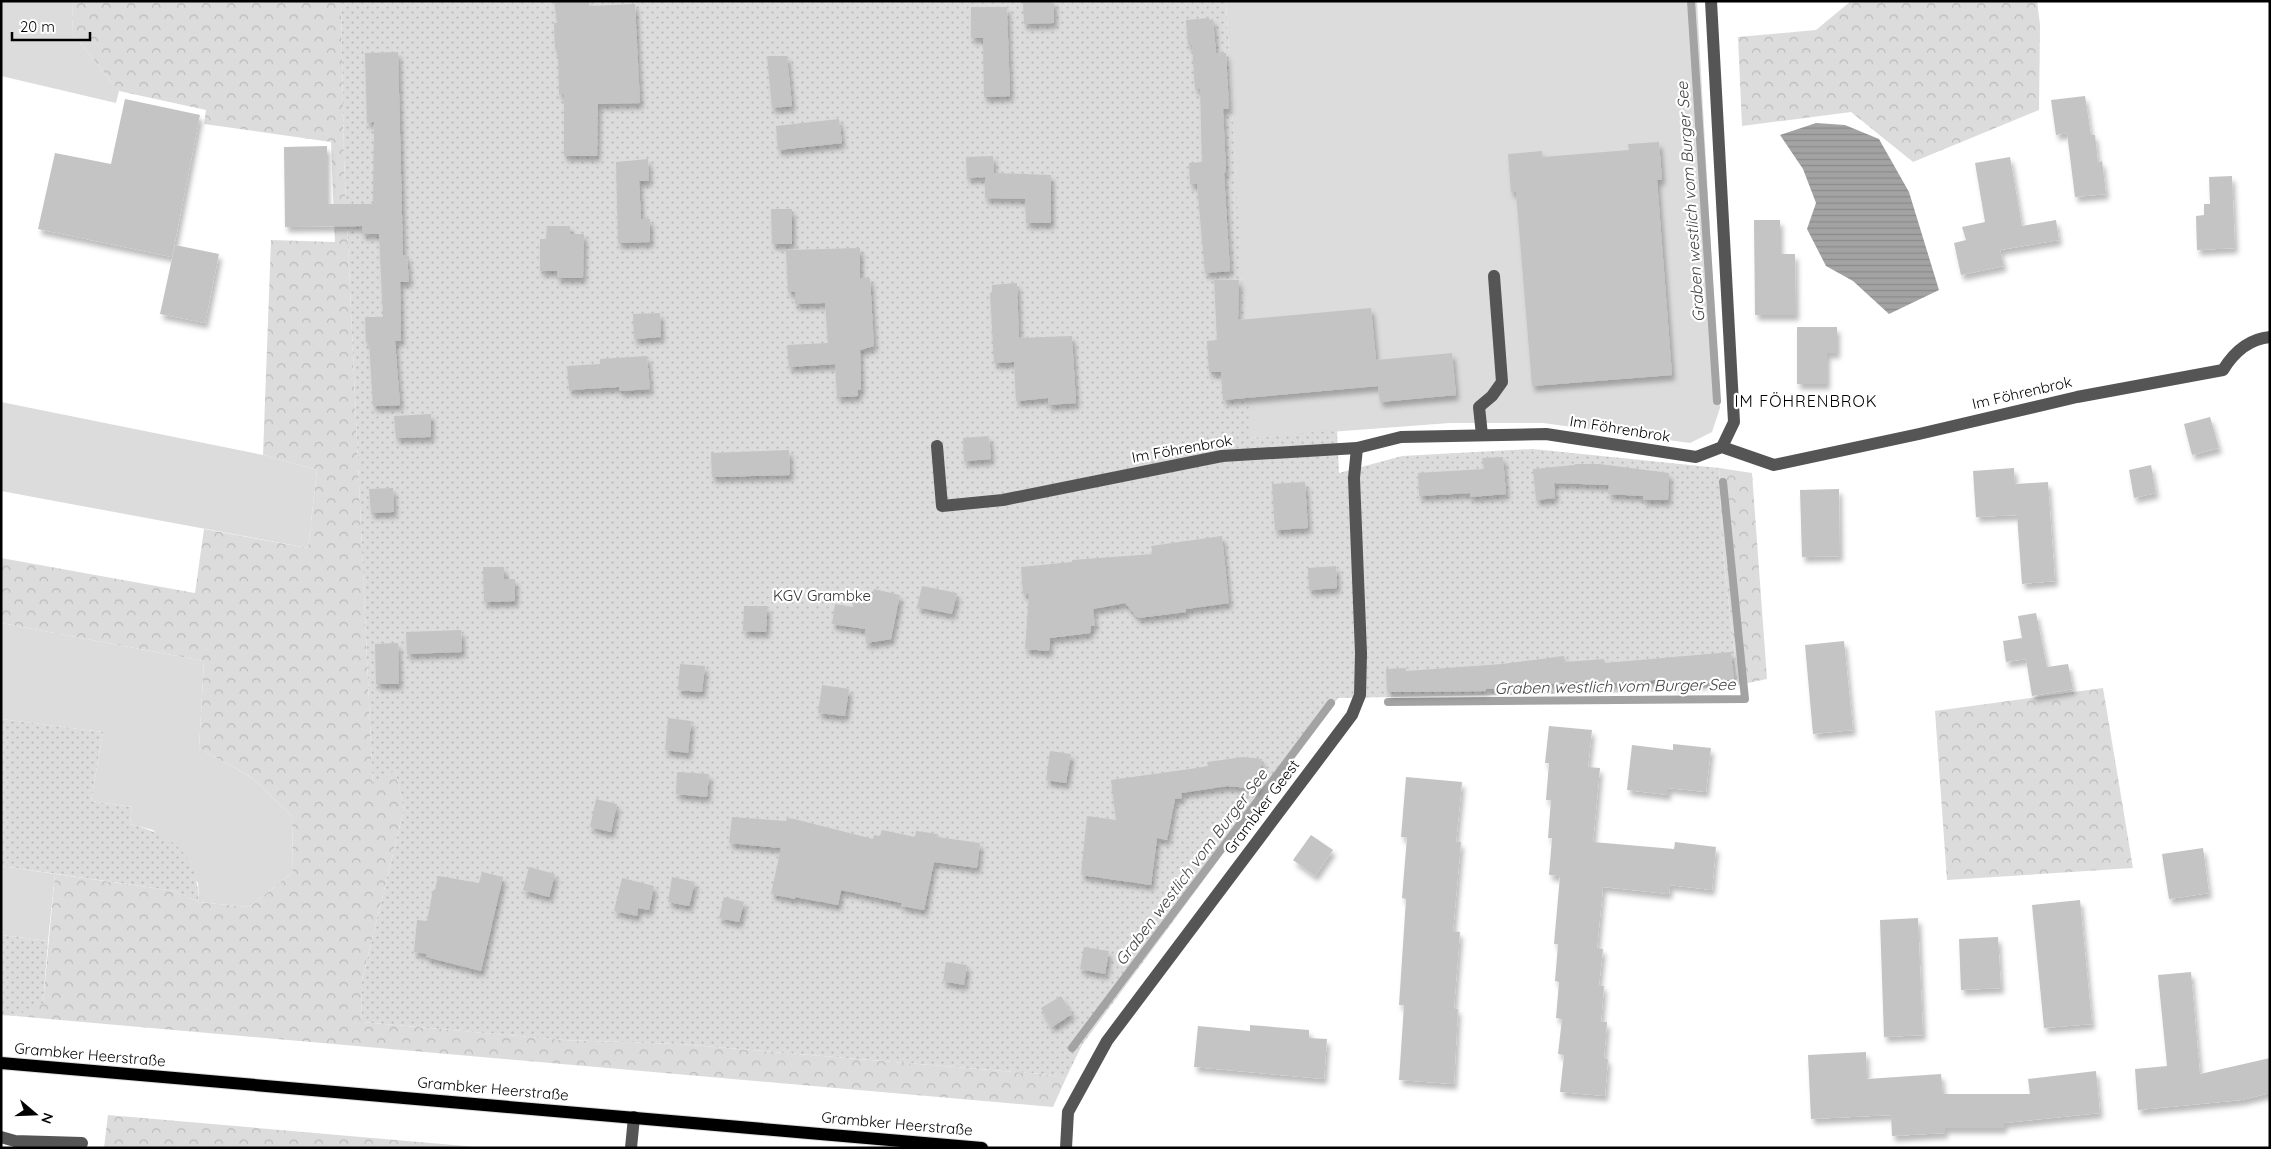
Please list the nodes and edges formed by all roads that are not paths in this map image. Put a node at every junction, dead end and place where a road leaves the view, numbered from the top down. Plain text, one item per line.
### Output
1 (1711, 1) edge
2 (1494, 276) dead end
3 (2270, 337) edge
4 (1482, 435) junction
5 (937, 446) dead end
6 (1722, 447) junction
7 (1357, 448) junction
8 (1, 1063) edge
9 (634, 1117) junction
10 (1, 1137) edge
11 (82, 1143) dead end
12 (631, 1148) edge
13 (982, 1148) edge
14 (1066, 1148) edge

1 - 6 street
2 - 4 street
3 - 6 street, Im Föhrenbrok
4 - 6 street, Im Föhrenbrok
4 - 7 street, Im Föhrenbrok
5 - 7 street, Im Föhrenbrok
7 - 14 street, Grambker Geest
8 - 9 main road, Grambker Heerstraße
9 - 12 street
9 - 13 main road, Grambker Heerstraße
10 - 11 street

